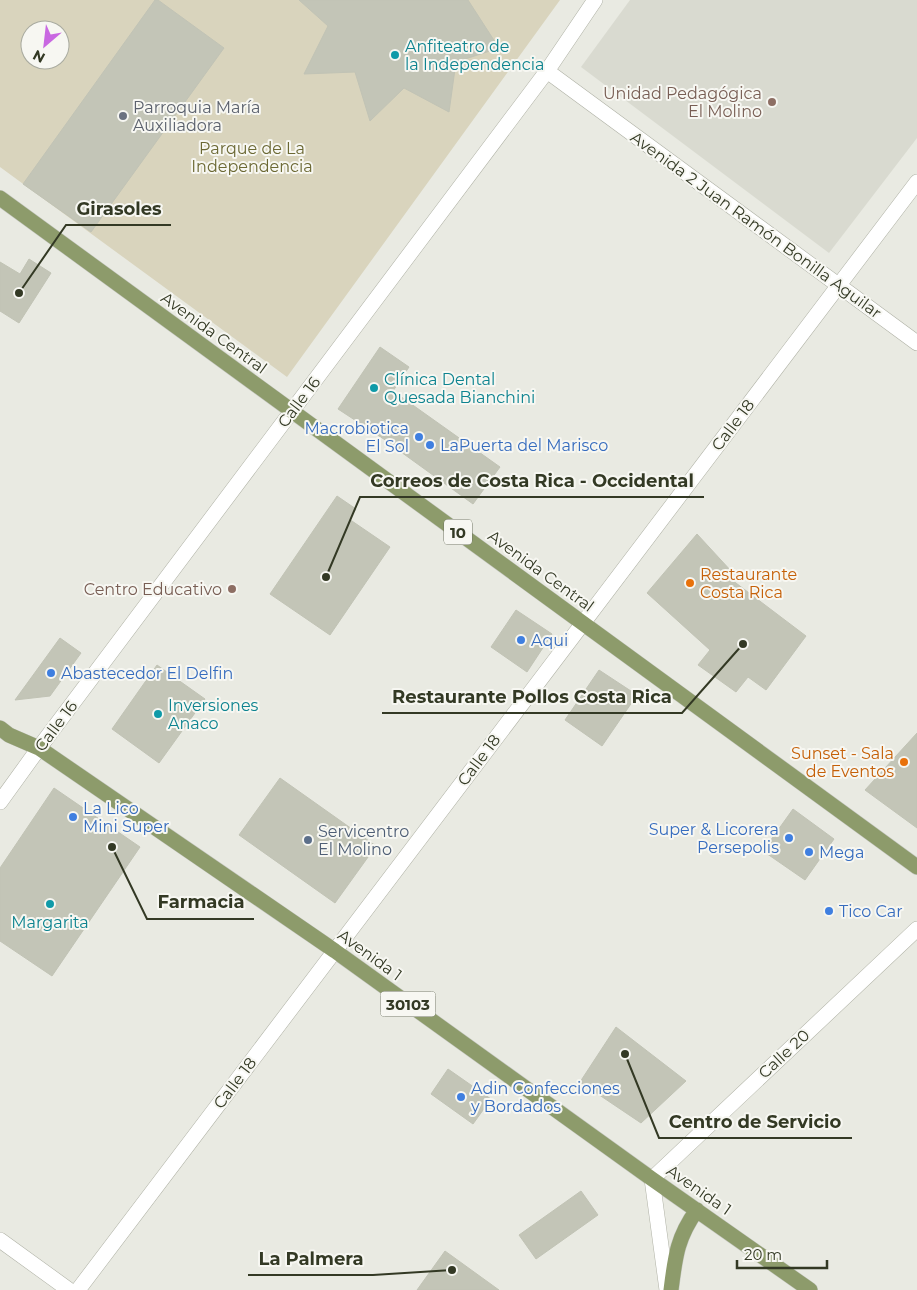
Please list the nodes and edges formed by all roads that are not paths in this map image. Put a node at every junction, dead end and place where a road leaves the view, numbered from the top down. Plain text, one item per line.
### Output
1 (595, 0) edge
2 (547, 71) junction
3 (917, 182) edge
4 (0, 198) edge
5 (839, 285) junction
6 (917, 343) edge
7 (292, 411) junction
8 (583, 623) junction
9 (0, 728) edge
10 (39, 748) junction
11 (0, 802) edge
12 (917, 867) edge
13 (917, 930) edge
14 (335, 951) junction
15 (652, 1179) junction
16 (696, 1210) junction
17 (0, 1240) edge
18 (69, 1290) edge
19 (78, 1290) edge
20 (667, 1290) edge
21 (671, 1290) edge
22 (810, 1290) edge

1 - 2 street, Calle 16
2 - 5 street, Avenida 2 Juan Ramón Bonilla Aguilar
2 - 7 street, Calle 16
3 - 5 street, Calle 18
4 - 7 main road, Avenida Central / 10
5 - 6 street, Avenida 2 Juan Ramón Bonilla Aguilar
5 - 8 street, Calle 18
7 - 8 main road, Avenida Central / 10
7 - 10 street, Calle 16
8 - 12 main road, Avenida Central / 10
8 - 14 street, Calle 18
9 - 10 main road, Avenida 1 / 30103
10 - 11 street, Calle 16
10 - 14 main road, Avenida 1 / 30103
13 - 15 street, Calle 20
14 - 15 main road, Avenida 1 / 30103
14 - 19 street, Calle 18
15 - 16 main road, Avenida 1 / 30103
15 - 20 street
16 - 21 main road
16 - 22 main road, Avenida 1 / 30103
17 - 18 street

